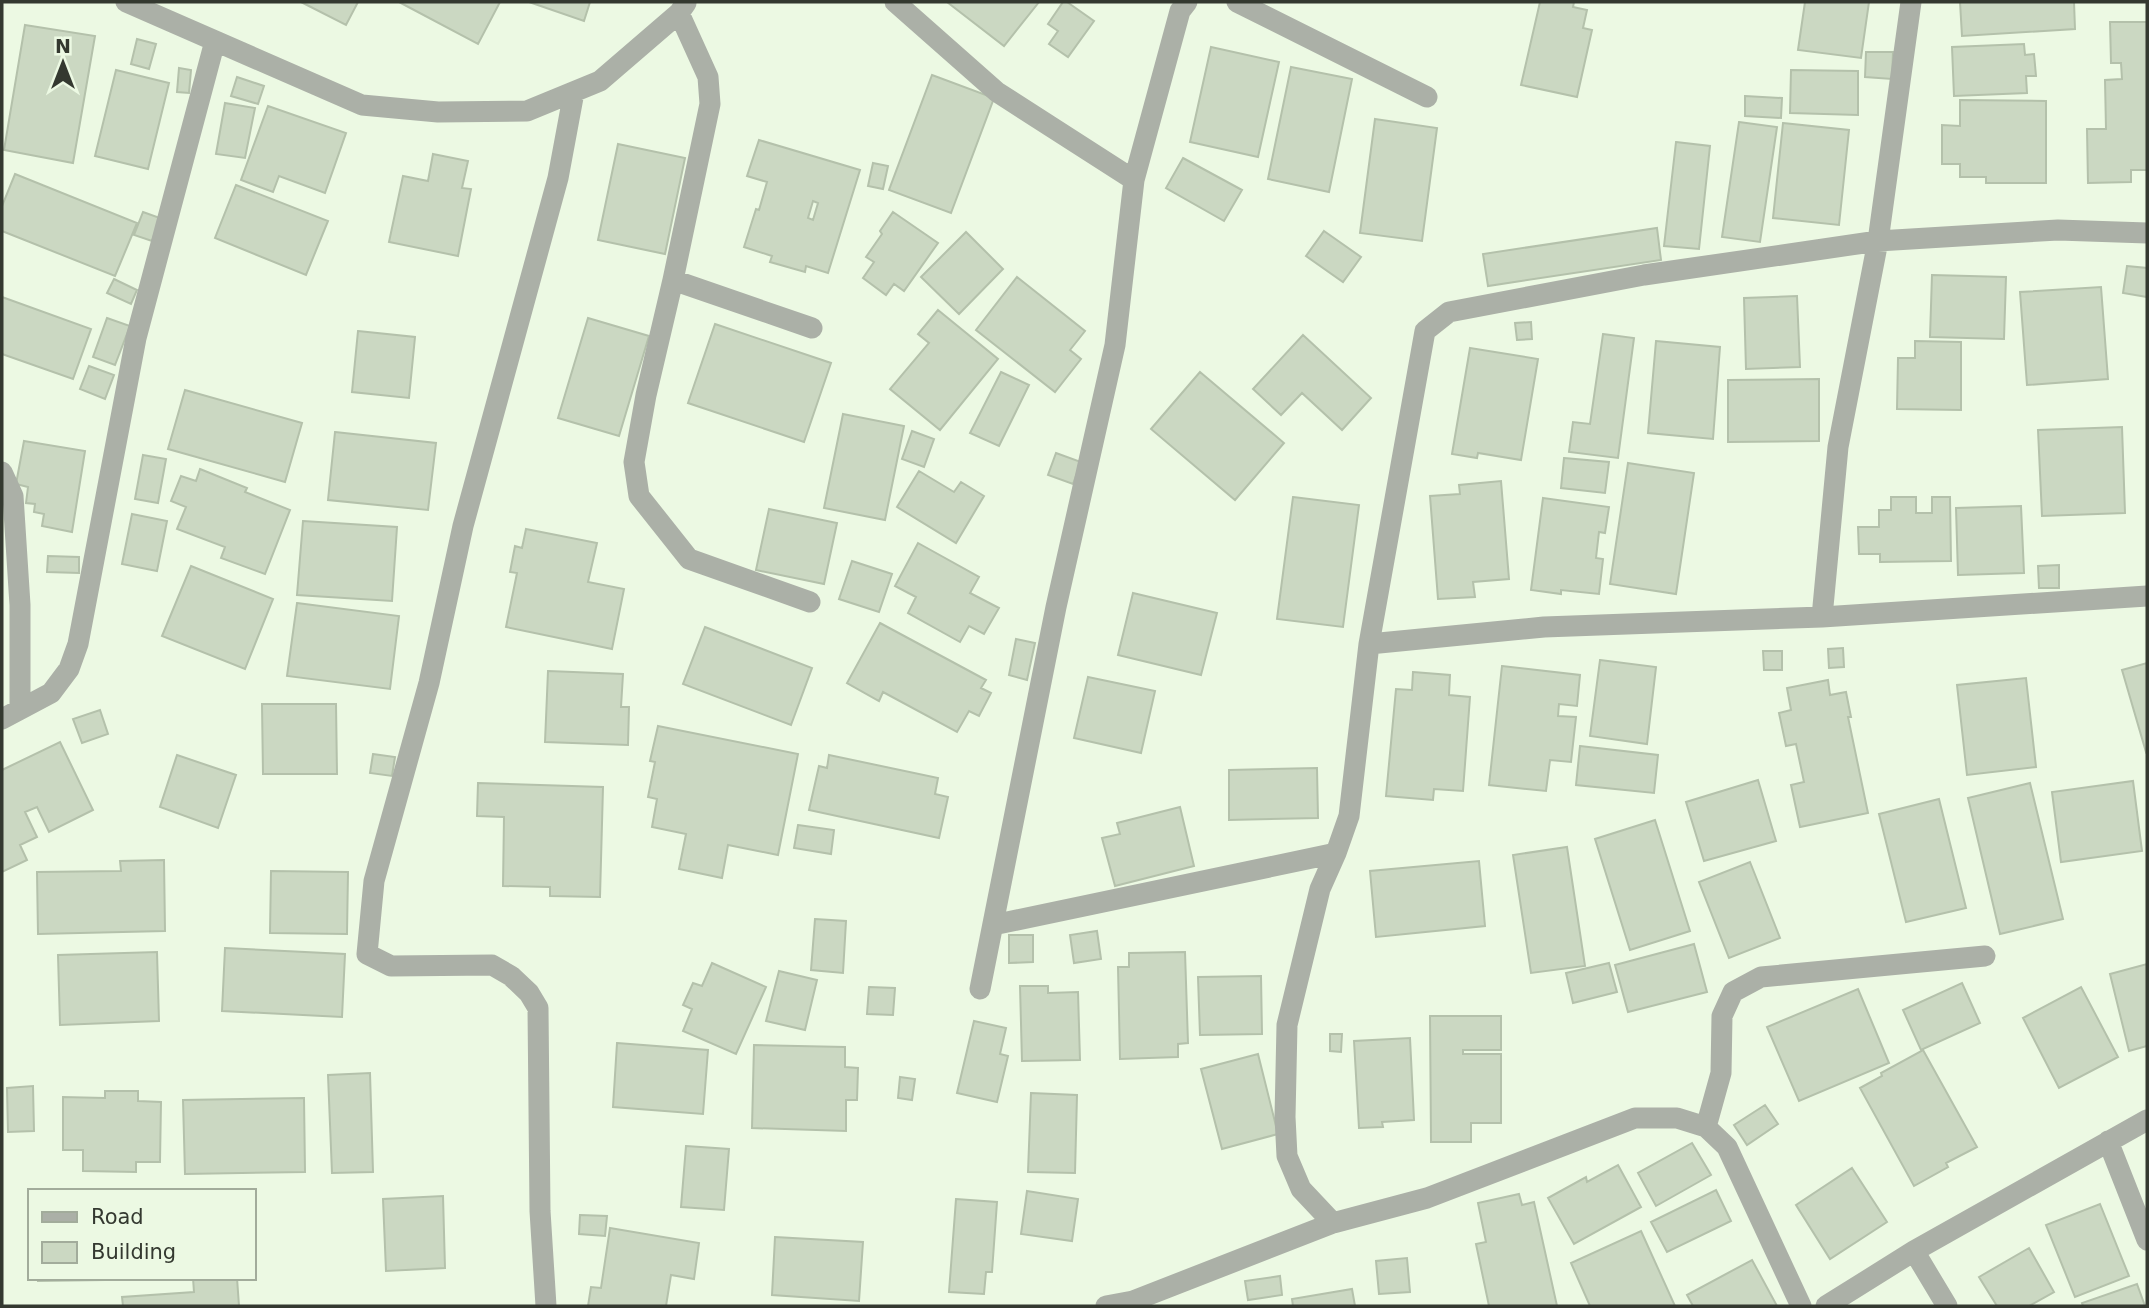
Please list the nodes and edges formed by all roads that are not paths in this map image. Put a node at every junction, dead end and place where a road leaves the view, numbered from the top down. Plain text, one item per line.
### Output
1 (126, 2) edge
2 (895, 2) edge
3 (1187, 2) edge
4 (1237, 2) edge
5 (1911, 2) edge
6 (683, 7) edge
7 (215, 41) junction
8 (573, 92) junction
9 (1427, 97) dead end
10 (1134, 180) junction
11 (2147, 233) edge
12 (1878, 241) junction
13 (673, 280) junction
14 (812, 328) dead end
15 (2, 472) edge
16 (2147, 596) edge
17 (810, 602) dead end
18 (1822, 617) junction
19 (1369, 644) junction
20 (11, 714) edge
21 (1336, 853) junction
22 (993, 925) junction
23 (1985, 956) dead end
24 (980, 989) dead end
25 (2147, 1120) edge
26 (1706, 1127) junction
27 (2108, 1141) junction
28 (1333, 1223) junction
29 (2147, 1240) edge
30 (1914, 1251) junction
31 (546, 1306) edge
32 (1106, 1306) edge
33 (1801, 1306) edge
34 (1826, 1306) edge
35 (1947, 1306) edge

1 - 7 street
2 - 10 street
3 - 10 street
4 - 9 street
5 - 12 street
6 - 8 street
6 - 13 street
7 - 8 street
7 - 20 street
8 - 31 street
10 - 22 street
11 - 12 street
12 - 18 street
12 - 19 street
13 - 14 street
13 - 17 street
15 - 20 street
16 - 18 street
18 - 19 street
19 - 21 street
21 - 22 street
21 - 28 street
22 - 24 street
23 - 26 street
25 - 27 street
26 - 28 street
26 - 33 street
27 - 29 street
27 - 30 street
28 - 32 street
30 - 34 street
30 - 35 street

